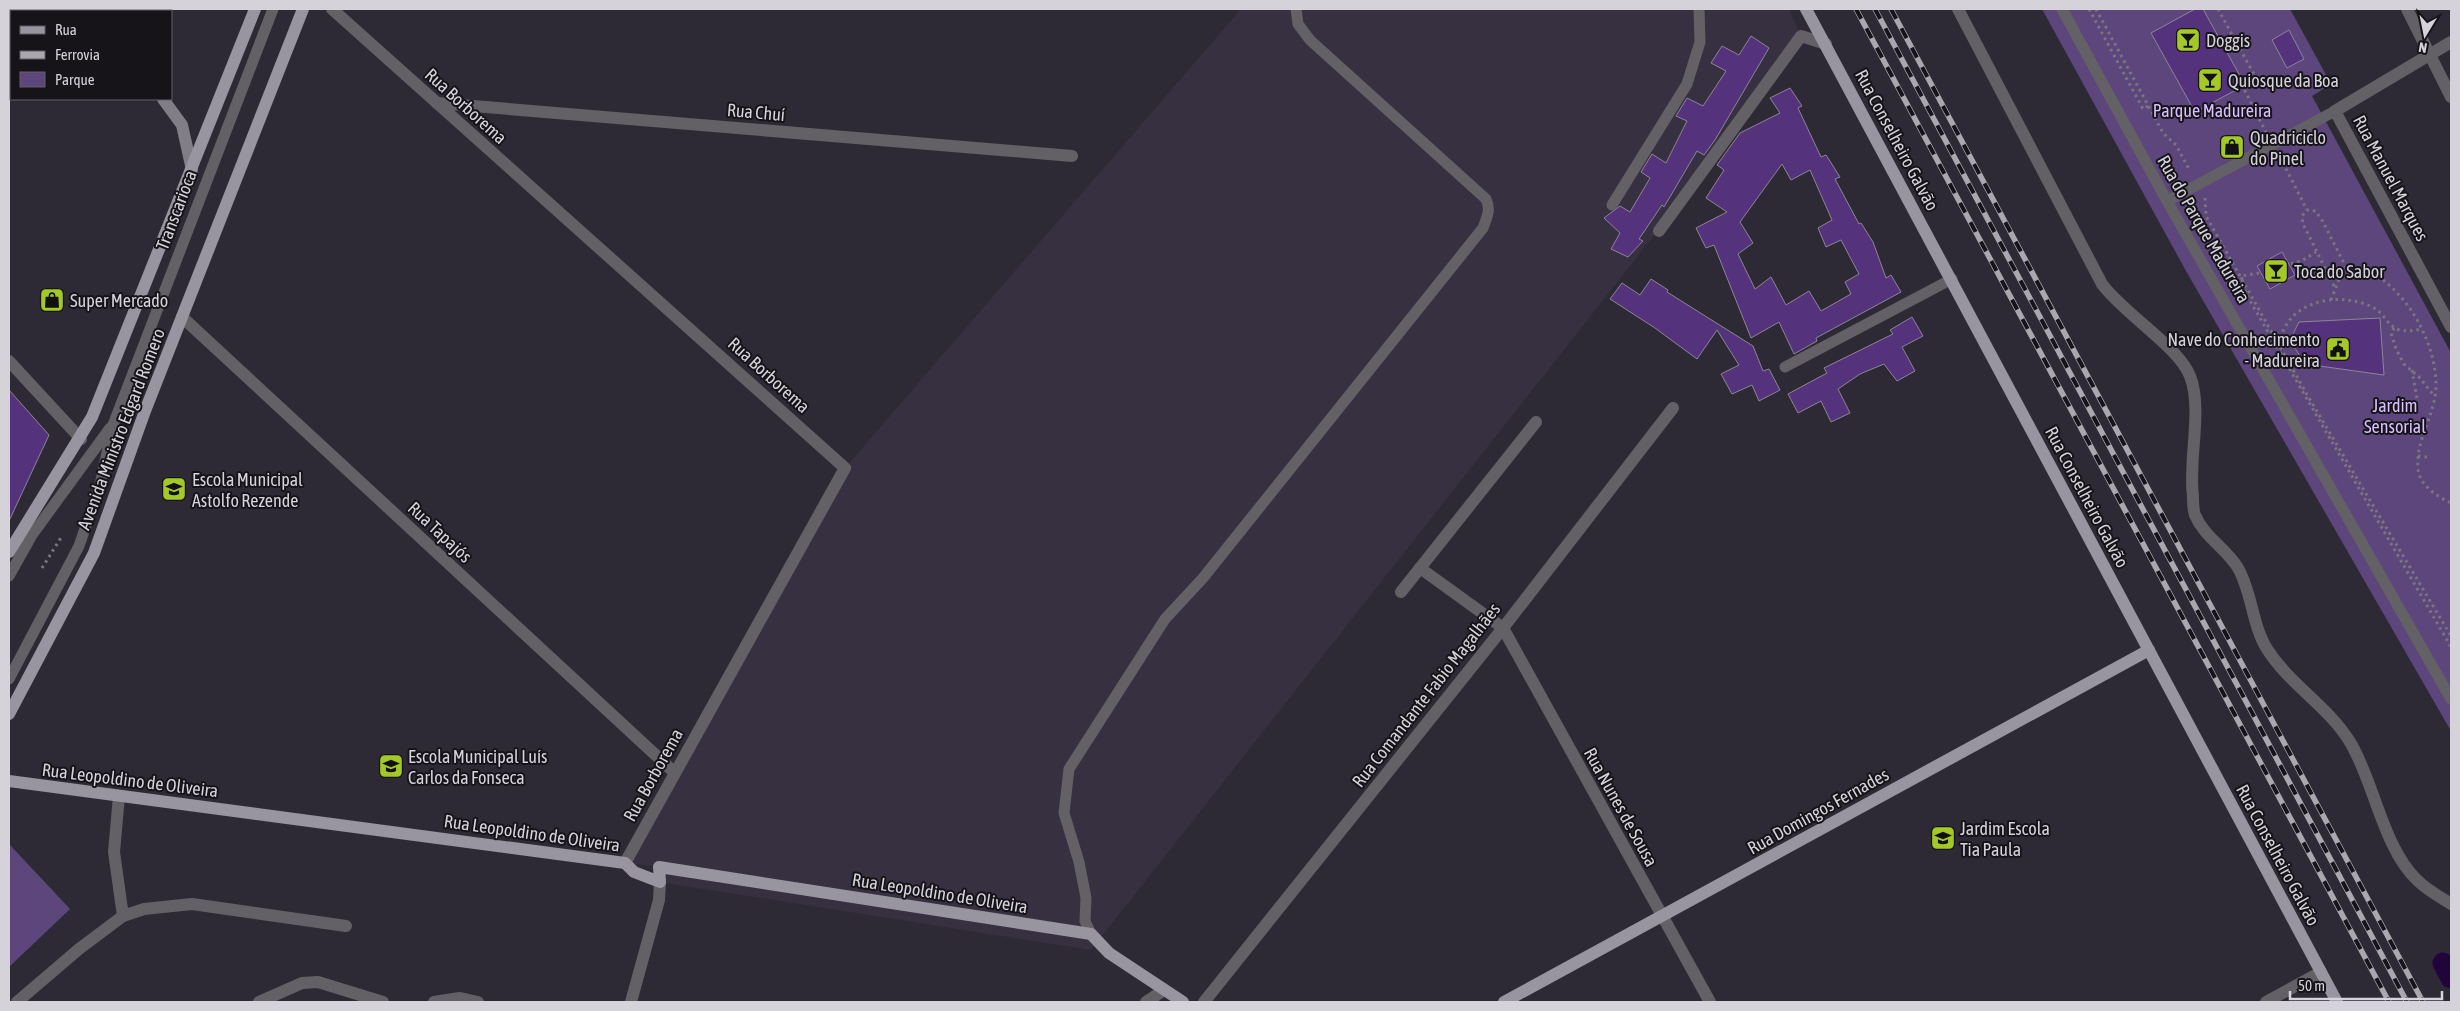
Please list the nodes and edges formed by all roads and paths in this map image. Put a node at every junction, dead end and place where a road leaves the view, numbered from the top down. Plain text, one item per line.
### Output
1 (255, 9) edge
2 (273, 9) edge
3 (304, 9) edge
4 (332, 9) edge
5 (1296, 9) edge
6 (1699, 9) edge
7 (1806, 9) edge
8 (1958, 9) edge
9 (2062, 9) edge
10 (2089, 9) edge
11 (2096, 9) edge
12 (2218, 9) edge
13 (2407, 9) edge
14 (2451, 42) edge
15 (1826, 44) junction
16 (2431, 53) junction
17 (2451, 97) edge
18 (164, 100) edge
19 (437, 104) junction
20 (2148, 106) junction
21 (2335, 111) junction
22 (2273, 144) junction
23 (1072, 156) dead end
24 (192, 170) junction
25 (2198, 185) junction
26 (2167, 201) junction
27 (1612, 205) dead end
28 (2307, 210) junction
29 (1659, 231) dead end
30 (2316, 252) junction
31 (2291, 264) dead end
32 (2259, 273) dead end
33 (2349, 273) junction
34 (2241, 276) junction
35 (1952, 279) junction
36 (2334, 287) junction
37 (2331, 300) junction
38 (182, 317) junction
39 (2451, 327) edge
40 (2394, 328) junction
41 (2421, 328) junction
42 (2279, 343) junction
43 (2278, 352) junction
44 (9, 360) edge
45 (1785, 367) dead end
46 (2412, 370) junction
47 (2434, 396) junction
48 (2417, 399) dead end
49 (1673, 408) dead end
50 (1536, 422) dead end
51 (113, 425) junction
52 (81, 438) junction
53 (2418, 456) junction
54 (2428, 457) dead end
55 (2451, 503) edge
56 (62, 536) dead end
57 (9, 552) edge
58 (42, 568) dead end
59 (1420, 568) junction
60 (9, 576) edge
61 (1401, 592) dead end
62 (1503, 628) junction
63 (2451, 636) edge
64 (2451, 647) edge
65 (2149, 650) junction
66 (9, 680) edge
67 (2451, 699) edge
68 (9, 714) edge
69 (674, 772) junction
70 (9, 781) edge
71 (120, 796) junction
72 (625, 863) junction
73 (660, 882) junction
74 (2451, 904) edge
75 (123, 916) junction
76 (1662, 917) junction
77 (346, 926) dead end
78 (1091, 934) junction
79 (2321, 972) junction
80 (1164, 990) junction
81 (17, 1002) edge
82 (259, 1002) edge
83 (383, 1002) edge
84 (434, 1002) edge
85 (478, 1002) edge
86 (631, 1002) edge
87 (1146, 1002) edge
88 (1183, 1002) edge
89 (1204, 1002) edge
90 (1504, 1002) edge
91 (1710, 1002) edge
92 (2266, 1002) edge
93 (2337, 1002) edge

1 - 24 main road, Avenida Ministro Edgard Romero
2 - 51 lane, Transcarioca
3 - 38 main road, Avenida Ministro Edgard Romero
4 - 19 street, Rua Borborema
5 - 78 lane
6 - 27 lane
7 - 15 main road, Rua Conselheiro Galvão
8 - 74 street
9 - 26 lane, Rua do Parque Madureira
10 - 20 path
11 - 20 path
12 - 22 path
13 - 16 street
14 - 16 street, Rua Manuel Marques
15 - 29 street
15 - 35 main road, Rua Conselheiro Galvão
16 - 17 street
16 - 21 street, Rua Manuel Marques
18 - 24 main road
19 - 23 street, Rua Chuí
19 - 69 street, Rua Borborema
20 - 25 path
21 - 22 lane
21 - 39 street, Rua Manuel Marques
22 - 25 lane
22 - 28 path
24 - 52 main road, Avenida Ministro Edgard Romero
25 - 26 lane
25 - 34 path
26 - 67 lane, Rua do Parque Madureira
28 - 30 path
28 - 33 path
30 - 31 path
30 - 36 path
32 - 34 path
33 - 36 path
33 - 41 path
34 - 42 path
34 - 43 path
35 - 45 lane
35 - 65 main road, Rua Conselheiro Galvão
36 - 37 path
37 - 40 path
37 - 42 path
38 - 68 main road, Avenida Ministro Edgard Romero
38 - 69 street, Rua Tapajós
40 - 41 path
40 - 46 path
41 - 47 path
42 - 43 path
42 - 63 path
43 - 64 path
44 - 52 street
46 - 47 path
46 - 48 path
47 - 53 path
49 - 62 street, Rua Comandante Fabio Magalhães
50 - 59 street
51 - 60 lane, Transcarioca
51 - 66 lane, Transcarioca
52 - 57 main road, Avenida Ministro Edgard Romero
53 - 54 path
53 - 55 path
56 - 58 path
59 - 61 street
59 - 62 street
62 - 76 street, Rua Nunes de Sousa
62 - 89 street, Rua Comandante Fabio Magalhães
65 - 76 main road, Rua Domingos Fernades
65 - 79 main road, Rua Conselheiro Galvão
69 - 72 street, Rua Borborema
70 - 71 main road, Rua Leopoldino de Oliveira
71 - 72 main road, Rua Leopoldino de Oliveira
71 - 75 street
72 - 73 main road, Rua Leopoldino de Oliveira
73 - 78 main road, Rua Leopoldino de Oliveira
73 - 86 street
75 - 77 street
75 - 81 street
76 - 90 main road, Rua Domingos Fernades
76 - 91 street, Rua Nunes de Sousa
78 - 80 main road
79 - 92 street
79 - 93 main road, Rua Conselheiro Galvão
80 - 87 street
80 - 88 main road
82 - 83 street
84 - 85 street

